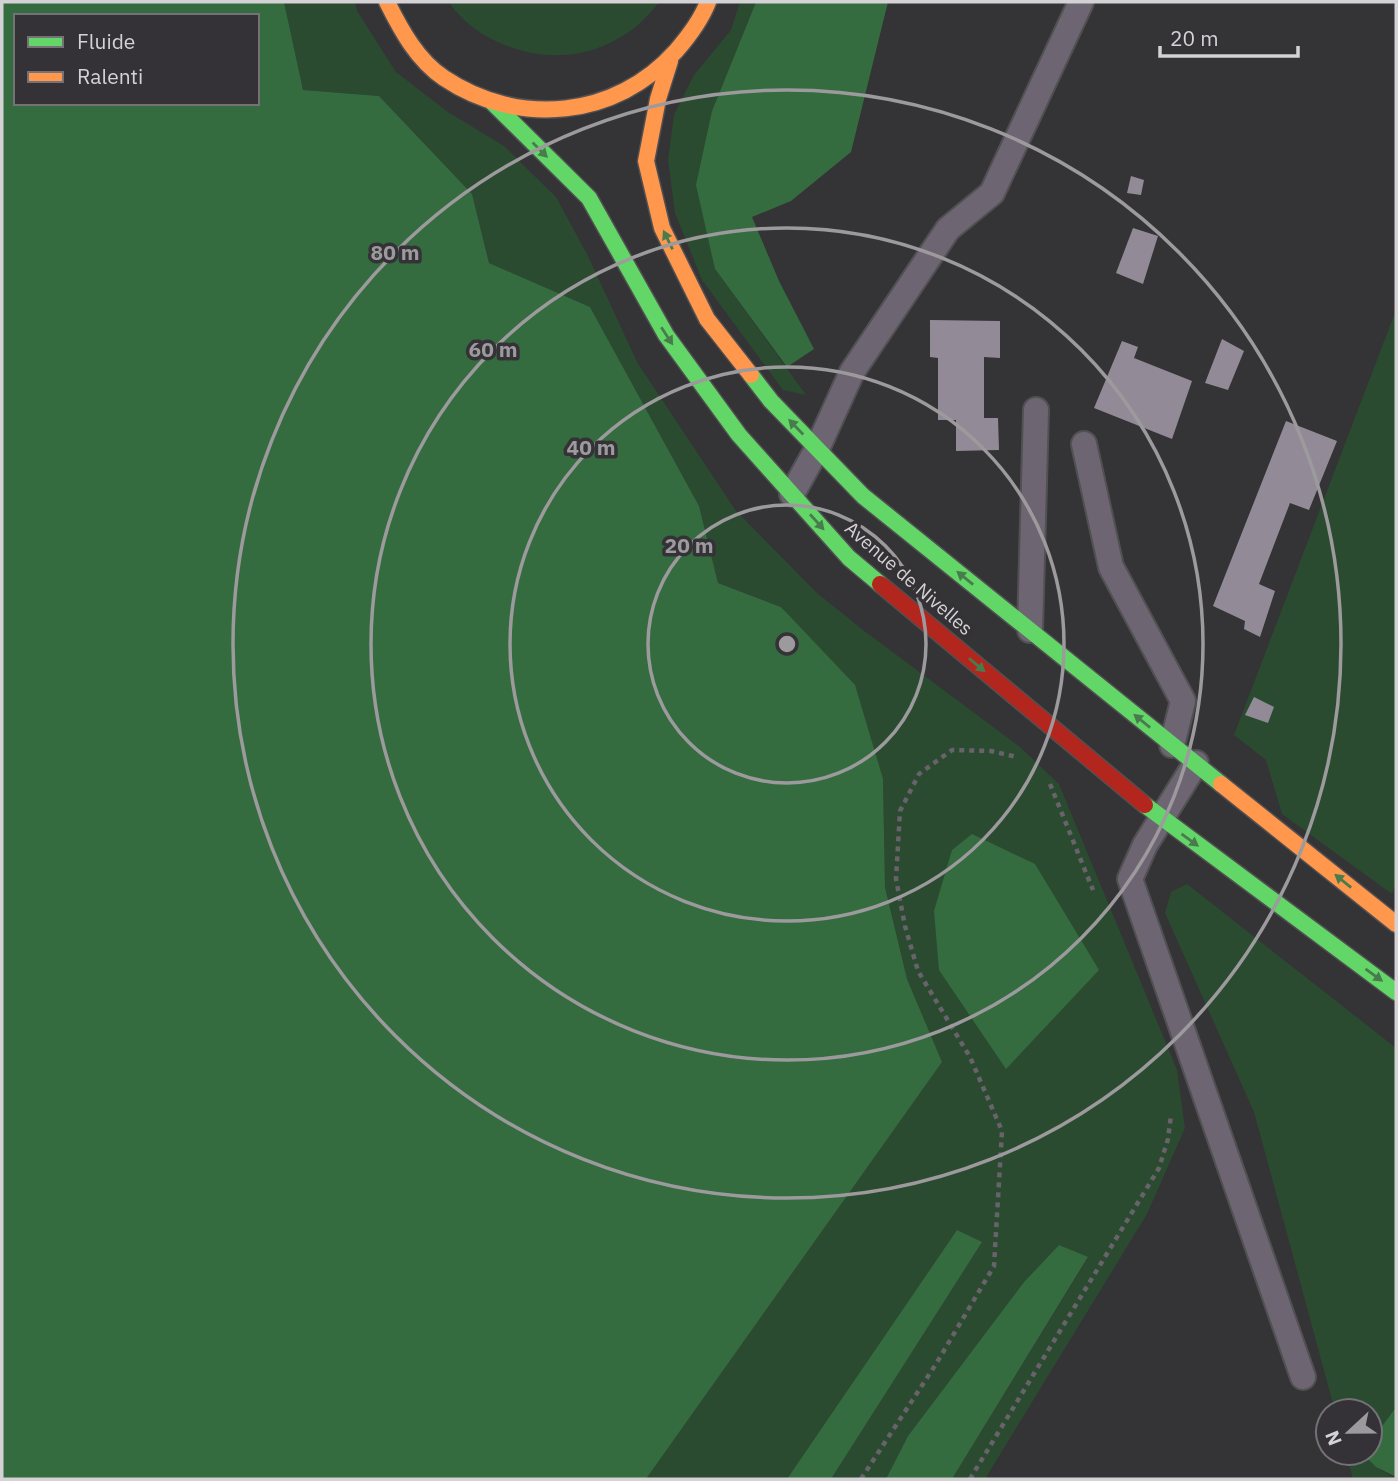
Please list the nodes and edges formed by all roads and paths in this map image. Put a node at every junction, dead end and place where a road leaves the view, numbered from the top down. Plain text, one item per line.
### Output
1 (387, 2) edge
2 (708, 2) edge
3 (1080, 2) edge
4 (670, 61) junction
5 (492, 102) junction
6 (1036, 410) dead end
7 (1084, 444) dead end
8 (817, 449) junction
9 (792, 494) junction
10 (1030, 630) junction
11 (1055, 730) junction
12 (1172, 745) junction
13 (1034, 761) junction
14 (1196, 763) junction
15 (1161, 818) junction
16 (1096, 898) dead end
17 (1396, 924) edge
18 (1396, 992) edge
19 (1172, 1108) dead end
20 (1303, 1377) dead end
21 (862, 1479) edge
22 (970, 1479) edge

1 - 5 main road
2 - 4 main road
3 - 8 lane
4 - 5 main road
8 -> 4 main road, Avenue de Nivelles
5 -> 9 main road, Avenue de Nivelles
6 - 10 lane
7 - 12 lane
8 - 9 lane
10 -> 8 main road, Avenue de Nivelles
9 -> 11 main road, Avenue de Nivelles
12 -> 10 main road, Avenue de Nivelles
11 - 13 path
11 - 15 main road, Avenue de Nivelles
12 - 14 main road, Avenue de Nivelles
13 - 16 path
13 - 21 path
14 - 15 lane
17 -> 14 main road, Avenue de Nivelles
15 -> 18 main road, Avenue de Nivelles
15 - 20 lane
19 - 22 path

